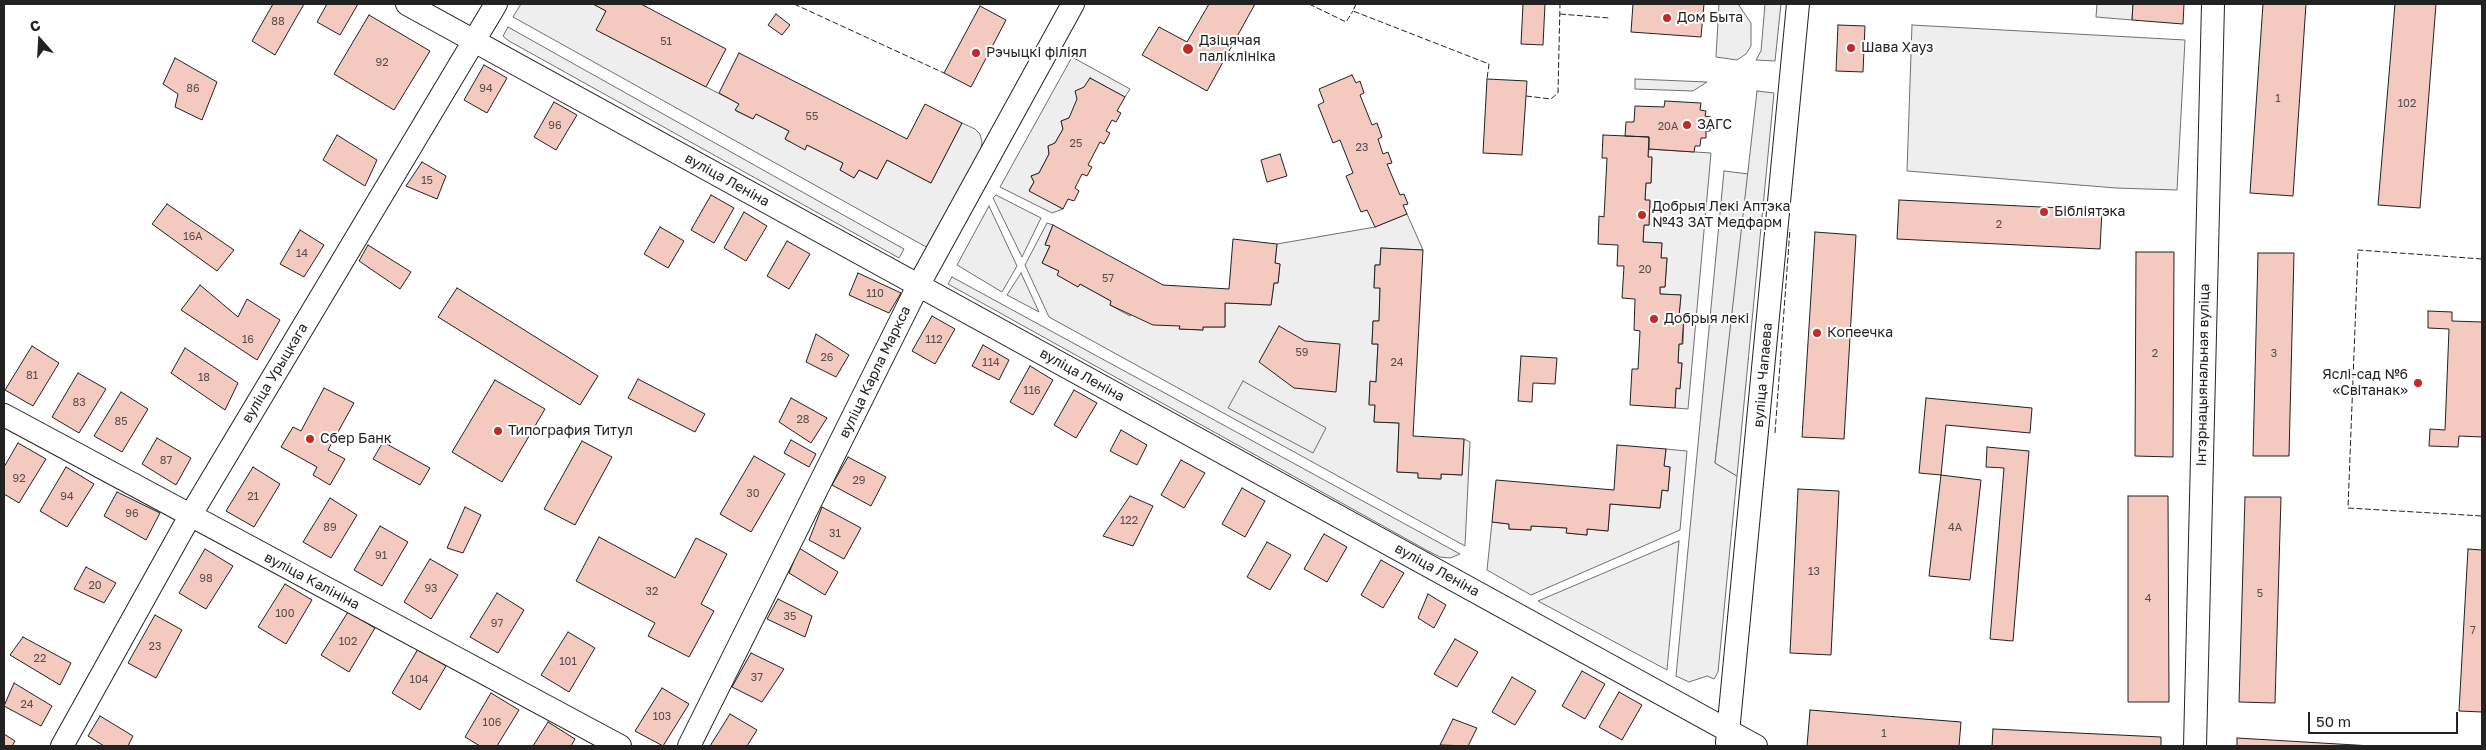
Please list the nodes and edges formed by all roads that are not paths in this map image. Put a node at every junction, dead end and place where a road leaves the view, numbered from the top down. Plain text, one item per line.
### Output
1 (407, 4) edge
2 (496, 4) edge
3 (1073, 4) edge
4 (1798, 4) edge
5 (2213, 4) edge
6 (475, 41) junction
7 (918, 286) junction
8 (4, 415) edge
9 (190, 516) junction
10 (1728, 738) edge
11 (62, 746) edge
12 (620, 746) edge
13 (689, 746) edge
14 (1756, 746) edge
15 (2195, 746) edge

1 - 6 street, вуліца Леніна
2 - 6 street, вуліца Урыцкага
3 - 7 street, вуліца Карла Маркса
4 - 10 street, вуліца Чапаева
5 - 15 street, Інтэрнацыянальная вуліца
6 - 7 street, вуліца Леніна
6 - 9 street, вуліца Урыцкага
7 - 10 street, вуліца Леніна
7 - 13 street, вуліца Карла Маркса
8 - 9 street, вуліца Калініна
9 - 11 street, вуліца Урыцкага
9 - 12 street, вуліца Калініна
10 - 14 street, вуліца Леніна

